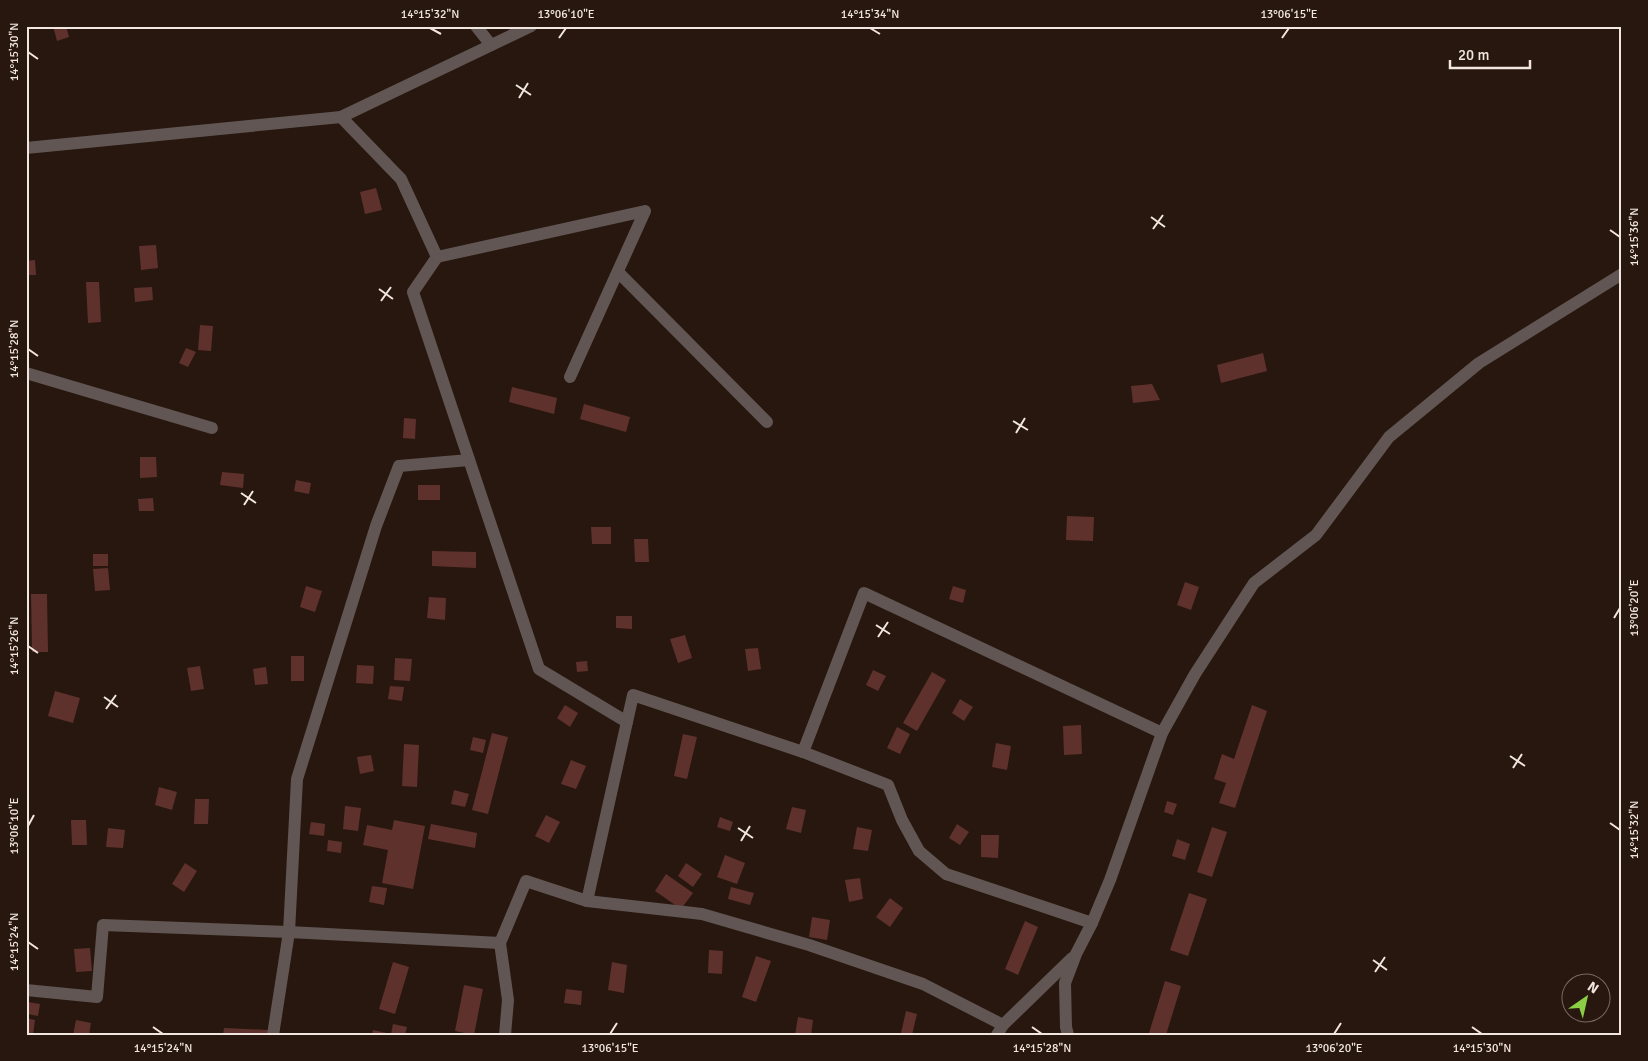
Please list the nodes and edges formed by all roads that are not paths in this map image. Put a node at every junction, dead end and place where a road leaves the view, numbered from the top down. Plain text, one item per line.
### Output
1 (476, 26) edge
2 (531, 26) edge
3 (491, 45) junction
4 (341, 117) junction
5 (26, 148) edge
6 (437, 257) junction
7 (618, 272) junction
8 (1622, 274) edge
9 (26, 373) edge
10 (570, 377) dead end
11 (767, 422) dead end
12 (212, 428) dead end
13 (469, 460) junction
14 (627, 722) junction
15 (1162, 733) junction
16 (803, 752) junction
17 (587, 900) junction
18 (1092, 923) junction
19 (289, 932) junction
20 (500, 943) junction
21 (1076, 954) junction
22 (26, 990) edge
23 (1000, 1030) edge
24 (273, 1035) edge
25 (505, 1035) edge
26 (1068, 1035) edge

1 - 3 street
2 - 3 street
3 - 4 street
4 - 5 street
4 - 6 street
6 - 7 street
6 - 13 street
7 - 10 street
7 - 11 street
8 - 15 street
9 - 12 street
13 - 14 street
13 - 19 street
14 - 16 street
14 - 17 street
15 - 16 street
15 - 18 street
16 - 18 street
17 - 20 street
17 - 23 street
18 - 21 street
19 - 20 street
19 - 22 street
19 - 24 street
20 - 25 street
21 - 23 street
21 - 26 street

